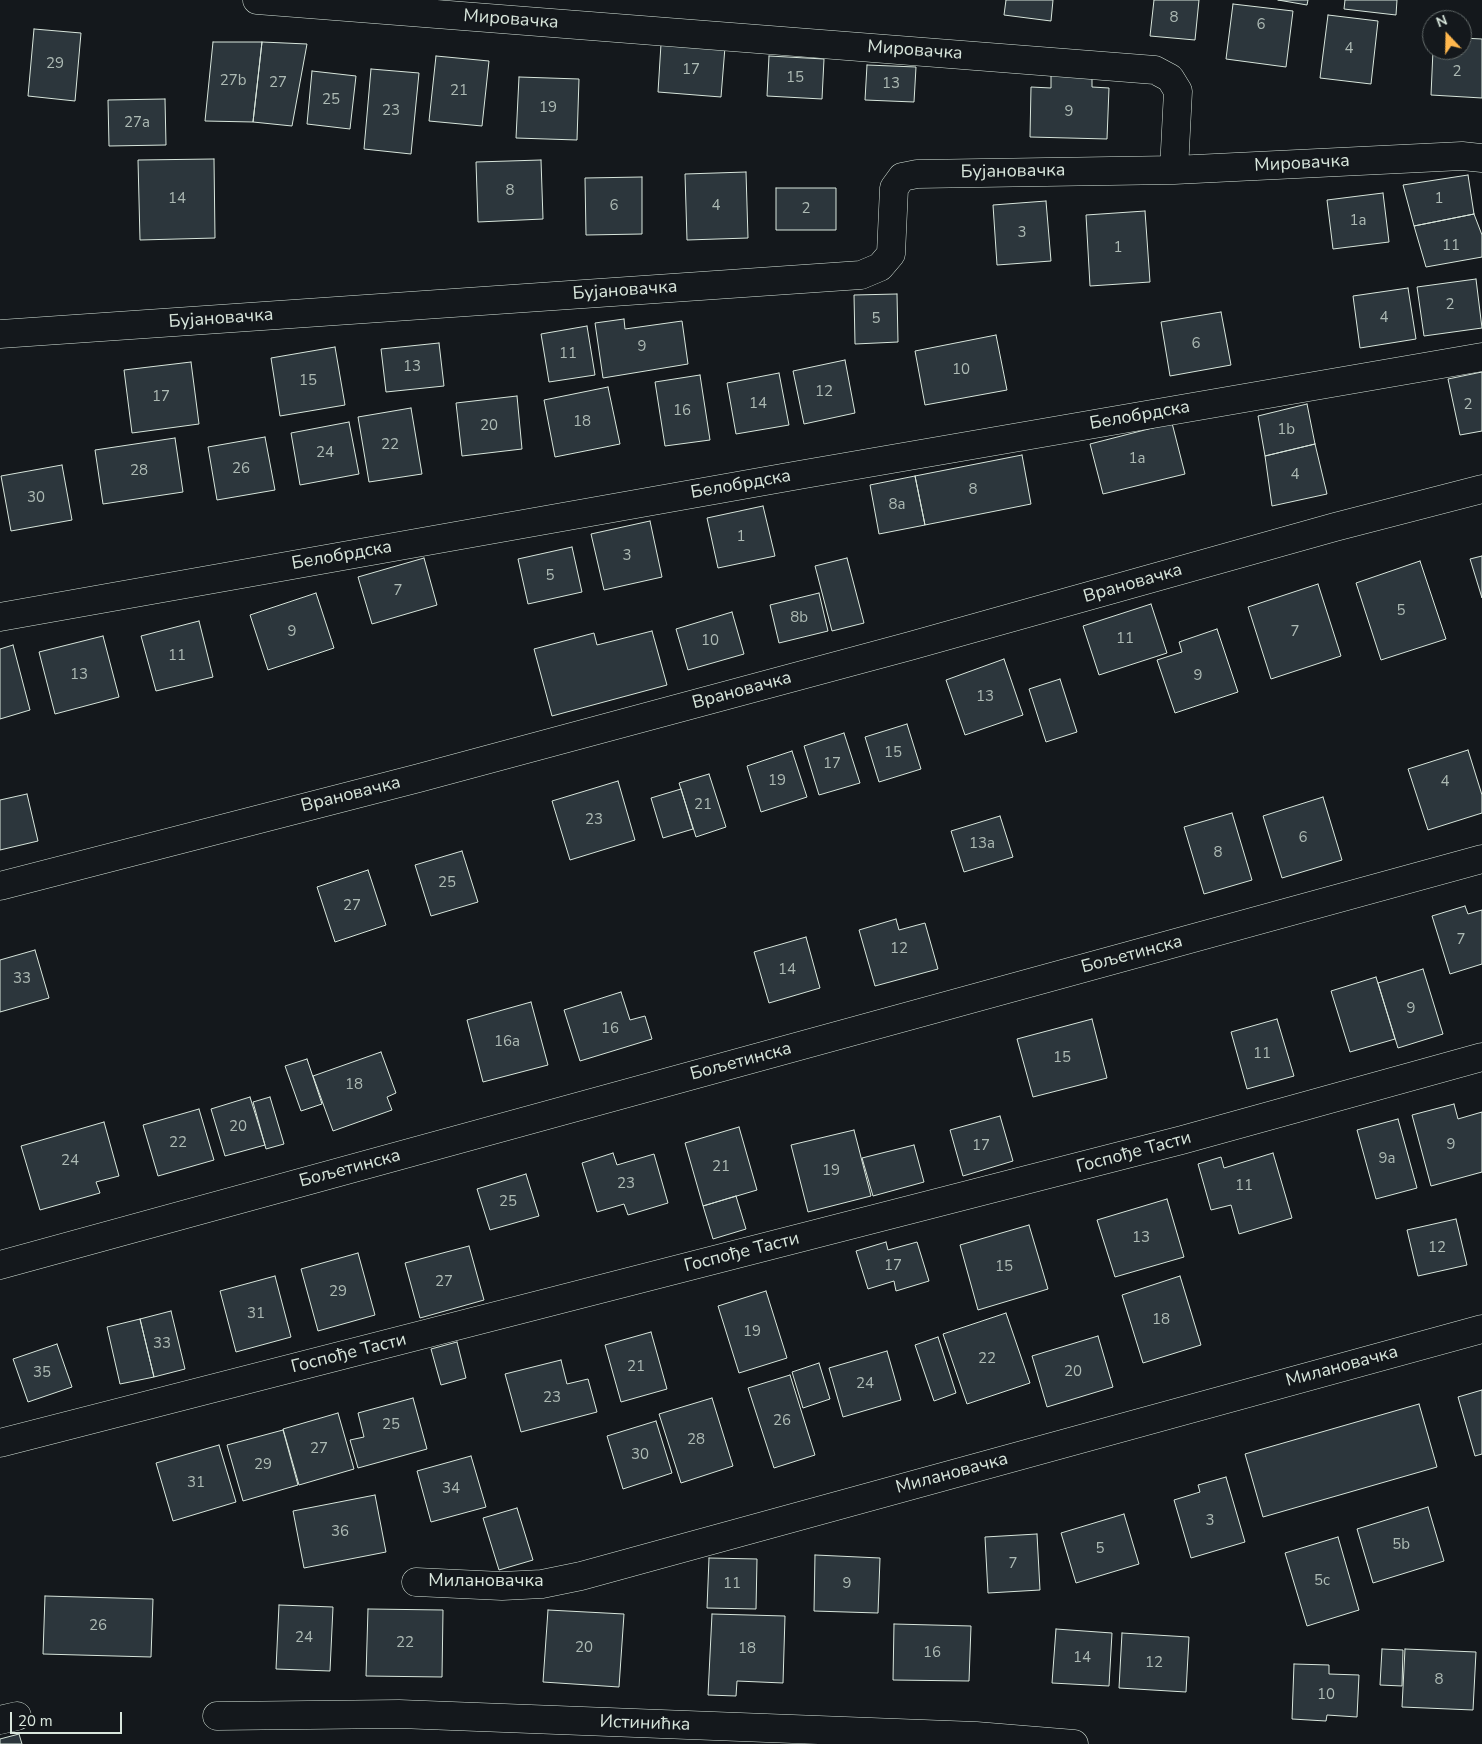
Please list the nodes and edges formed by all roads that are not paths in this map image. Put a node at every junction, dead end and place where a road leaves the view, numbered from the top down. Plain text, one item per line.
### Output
1 (257, 0) edge
2 (1482, 158) edge
3 (1174, 170) junction
4 (0, 334) edge
5 (1482, 357) edge
6 (1482, 489) edge
7 (0, 616) edge
8 (1482, 859) edge
9 (0, 886) edge
10 (1482, 1057) edge
11 (0, 1265) edge
12 (1482, 1329) edge
13 (0, 1443) edge
14 (416, 1582) dead end
15 (217, 1716) dead end
16 (1074, 1744) edge

1 - 3 street, Мировачка
2 - 3 street, Мировачка
3 - 4 street, Бујановачка
5 - 7 street, Белобрдска
6 - 9 street, Врановачка
8 - 11 street, Бољетинска
10 - 13 street, Госпође Тасти
12 - 14 street, Милановачка
15 - 16 street, Истинићка

